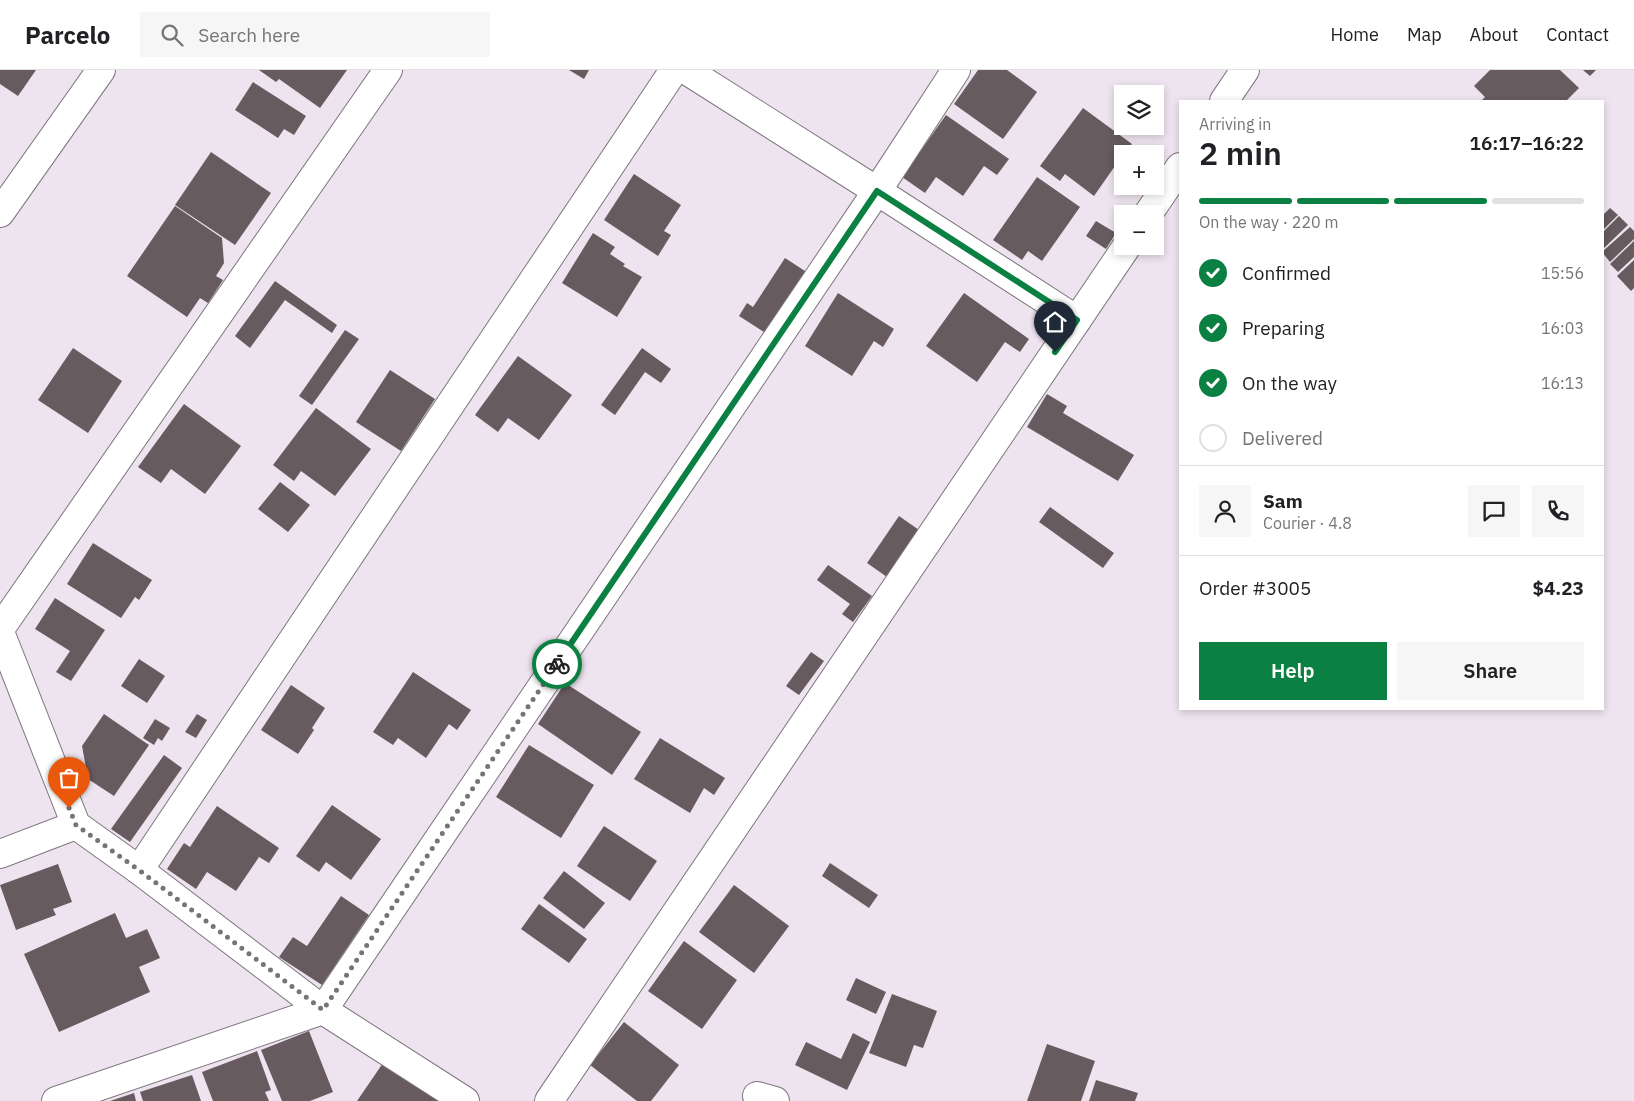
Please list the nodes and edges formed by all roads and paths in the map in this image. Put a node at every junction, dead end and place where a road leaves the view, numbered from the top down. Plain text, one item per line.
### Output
1 (101, 70) edge
2 (388, 70) edge
3 (674, 70) edge
4 (686, 70) edge
5 (956, 70) edge
6 (1245, 70) edge
7 (1225, 100) edge
8 (1179, 168) edge
9 (877, 191) junction
10 (1154, 205) edge
11 (0, 213) edge
12 (1121, 255) edge
13 (1077, 320) junction
14 (0, 630) edge
15 (76, 825) junction
16 (0, 854) edge
17 (139, 870) junction
18 (323, 1010) junction
19 (56, 1101) edge
20 (465, 1101) edge
21 (549, 1101) edge

1 - 11 street
2 - 14 street
3 - 17 street
4 - 9 street
5 - 9 street
6 - 7 street
8 - 10 street
9 - 13 street
9 - 18 street
12 - 13 street
13 - 21 street
14 - 15 street
15 - 16 street
15 - 17 street
17 - 18 street
18 - 19 street
18 - 20 street

